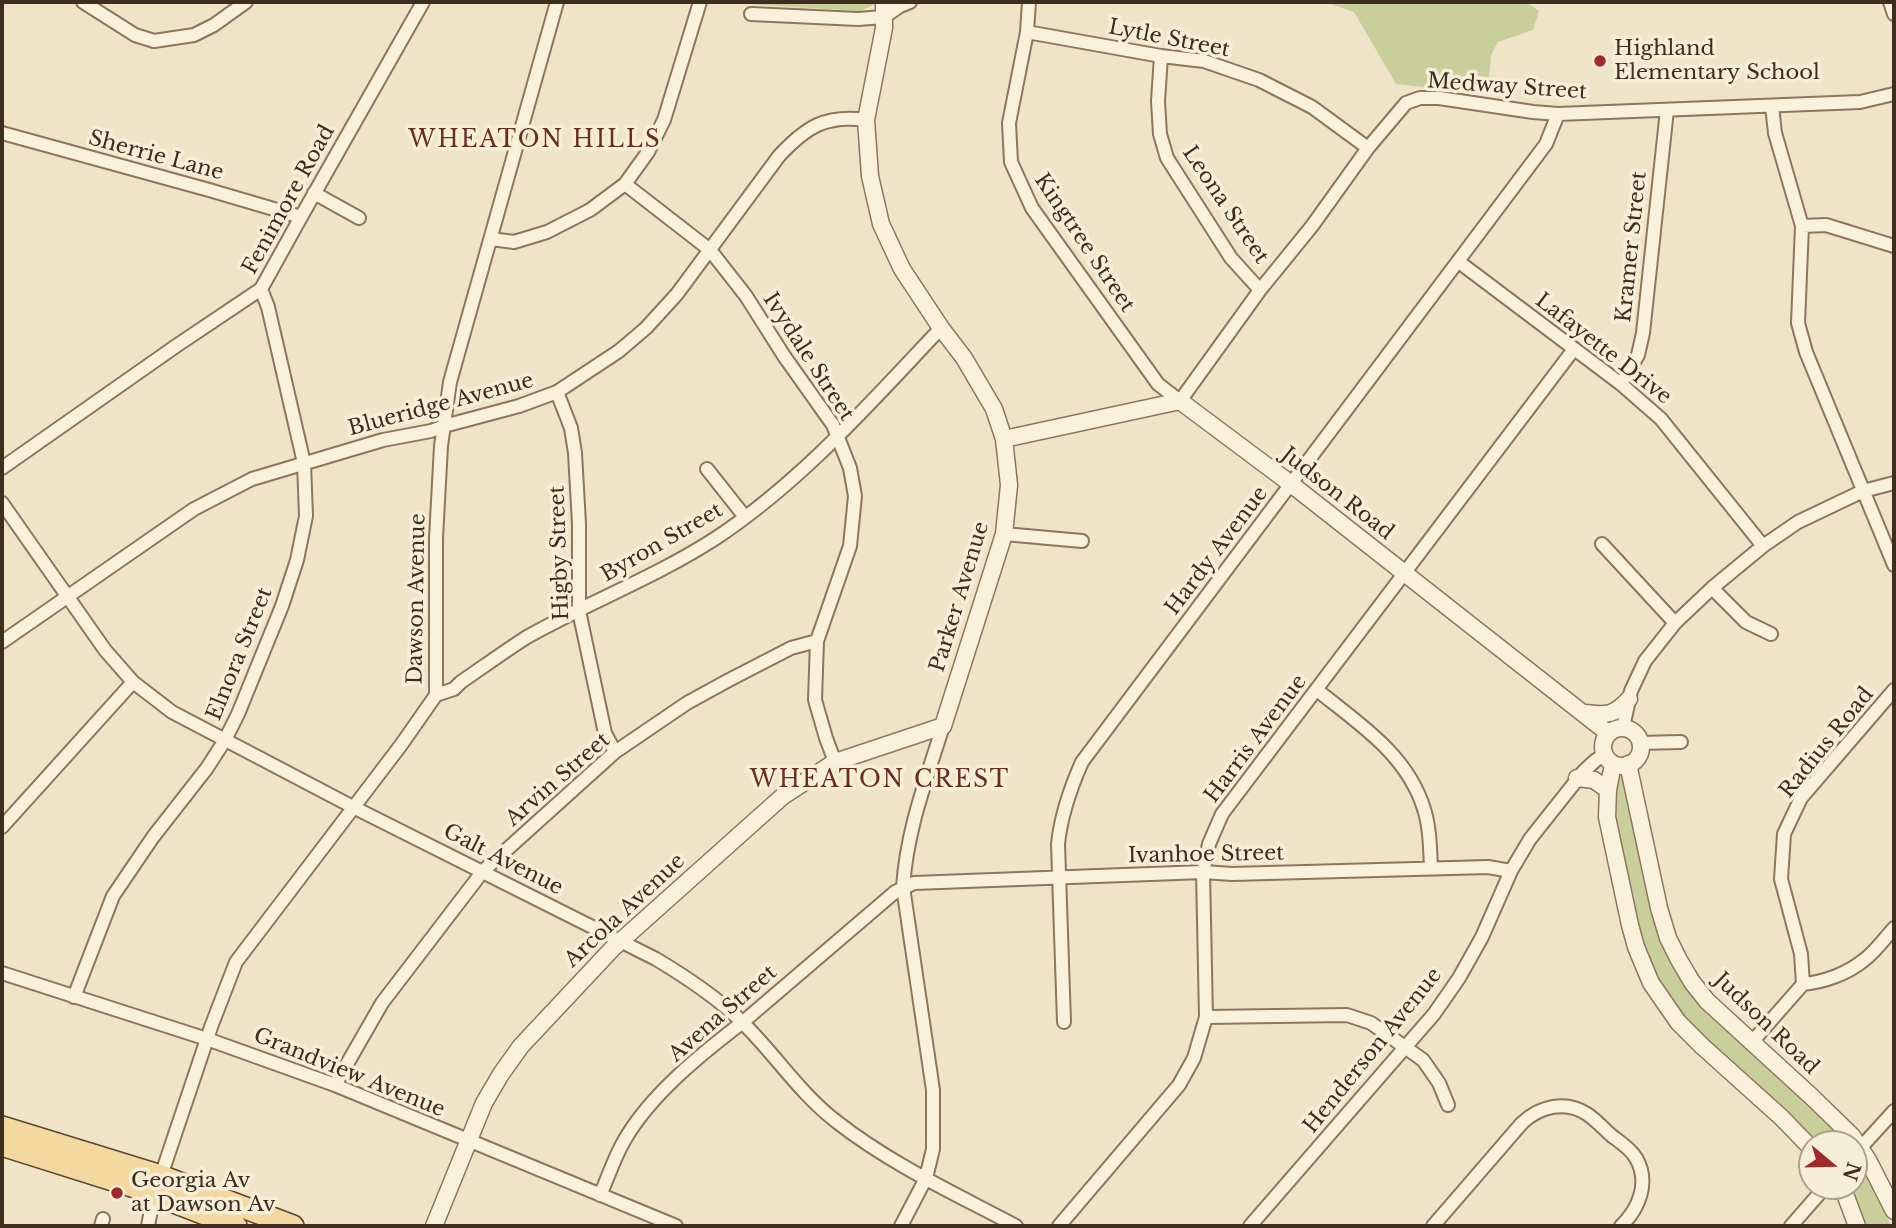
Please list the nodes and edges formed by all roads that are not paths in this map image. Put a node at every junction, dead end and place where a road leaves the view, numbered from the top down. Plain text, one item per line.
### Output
1 (83, 2) edge
2 (246, 2) edge
3 (423, 2) edge
4 (557, 2) edge
5 (699, 2) edge
6 (910, 2) edge
7 (1029, 2) edge
8 (1891, 2) edge
9 (884, 9) edge
10 (751, 14) dead end
11 (1894, 14) edge
12 (1027, 32) junction
13 (1161, 56) junction
14 (1894, 93) edge
15 (1772, 106) junction
16 (1667, 110) junction
17 (1558, 114) junction
18 (866, 120) junction
19 (2, 133) edge
20 (1368, 148) junction
21 (625, 184) junction
22 (314, 193) junction
23 (300, 217) junction
24 (359, 218) dead end
25 (1802, 226) junction
26 (491, 239) junction
27 (1894, 246) edge
28 (710, 250) junction
29 (1459, 262) junction
30 (261, 289) junction
31 (1261, 290) junction
32 (941, 328) junction
33 (1574, 349) junction
34 (1621, 384) junction
35 (556, 392) junction
36 (1180, 401) junction
37 (444, 426) junction
38 (838, 438) junction
39 (1004, 439) junction
40 (304, 463) junction
41 (2, 468) edge
42 (707, 469) dead end
43 (1894, 483) edge
44 (1291, 484) junction
45 (1863, 491) junction
46 (2, 503) edge
47 (745, 517) junction
48 (1003, 534) junction
49 (1082, 541) dead end
50 (1602, 544) dead end
51 (1763, 546) junction
52 (1894, 565) edge
53 (1405, 573) junction
54 (1712, 588) junction
55 (67, 597) junction
56 (579, 611) junction
57 (1675, 623) junction
58 (1772, 634) dead end
59 (817, 641) junction
60 (2, 642) edge
61 (132, 682) junction
62 (1317, 690) junction
63 (1894, 690) edge
64 (436, 695) junction
65 (1629, 699) junction
66 (1584, 712) junction
67 (943, 726) junction
68 (1616, 730) junction
69 (225, 740) junction
70 (1681, 742) dead end
71 (1640, 743) junction
72 (615, 752) junction
73 (1615, 761) junction
74 (835, 762) junction
75 (1577, 778) junction
76 (1608, 790) junction
77 (353, 807) junction
78 (2, 827) edge
79 (1431, 868) junction
80 (483, 871) junction
81 (1511, 871) junction
82 (1203, 872) junction
83 (1058, 878) junction
84 (903, 887) junction
85 (1894, 928) edge
86 (620, 941) junction
87 (2, 973) edge
88 (1803, 984) junction
89 (74, 997) junction
90 (1206, 1017) junction
91 (743, 1022) junction
92 (1064, 1022) dead end
93 (207, 1039) junction
94 (1752, 1042) junction
95 (1406, 1047) junction
96 (335, 1085) junction
97 (1448, 1105) dead end
98 (1894, 1111) edge
99 (2, 1127) edge
100 (1846, 1130) edge
101 (1798, 1135) edge
102 (1868, 1140) edge
103 (468, 1141) junction
104 (2, 1145) edge
105 (1868, 1160) edge
106 (162, 1176) junction
107 (926, 1178) junction
108 (136, 1188) junction
109 (600, 1195) junction
110 (1814, 1200) edge
111 (1847, 1200) edge
112 (172, 1202) junction
113 (1894, 1211) edge
114 (149, 1223) edge
115 (236, 1226) edge
116 (293, 1226) edge
117 (434, 1226) edge
118 (676, 1226) edge
119 (901, 1226) edge
120 (1016, 1226) edge
121 (1059, 1226) edge
122 (1250, 1226) edge
123 (1433, 1226) edge
124 (1620, 1226) edge
125 (1791, 1226) edge
126 (1857, 1226) edge

1 - 2 street
3 - 22 street, Fenimore Road
4 - 26 street, Dawson Avenue
5 - 21 street
6 - 9 street
7 - 12 street, Kingtree Street
8 - 11 street
9 - 10 street
9 - 18 street, Parker Avenue
12 - 13 street, Lytle Street
12 - 36 street, Kingtree Street
13 - 20 street, Lytle Street
13 - 31 street, Leona Street
14 - 15 street, Medway Street
15 - 16 street, Medway Street
15 - 25 street
16 - 17 street, Medway Street
16 - 34 street, Kramer Street
17 - 20 street, Medway Street
17 - 29 street, Hardy Avenue
18 - 28 street, Blueridge Avenue
18 - 32 street, Parker Avenue
19 - 23 street, Sherrie Lane
20 - 31 street, Medway Street
21 - 26 street
21 - 28 street, Ivydale Street
22 - 23 street, Fenimore Road
22 - 24 street
23 - 30 street, Fenimore Road
25 - 27 street
25 - 45 street
26 - 37 street, Dawson Avenue
28 - 35 street, Blueridge Avenue
28 - 38 street, Ivydale Street
29 - 33 street, Lafayette Drive
29 - 44 street, Hardy Avenue
30 - 40 street, Elnora Street
30 - 41 street, Fenimore Road
31 - 36 street, Medway Street
32 - 38 street, Byron Street
32 - 39 street, Parker Avenue
33 - 34 street, Lafayette Drive
33 - 53 street, Harris Avenue
34 - 51 street, Lafayette Drive
35 - 37 street, Blueridge Avenue
35 - 56 street, Higby Street
36 - 39 street
36 - 44 street, Judson Road
37 - 40 street, Blueridge Avenue
37 - 64 street, Dawson Avenue
38 - 47 street, Byron Street
38 - 59 street, Ivydale Street
39 - 48 street, Parker Avenue
40 - 55 street, Blueridge Avenue
40 - 69 street, Elnora Street
42 - 47 street
43 - 45 street
44 - 53 street, Judson Road
44 - 83 street, Hardy Avenue
45 - 51 street
45 - 52 street
46 - 55 street, Galt Avenue
47 - 56 street, Byron Street
48 - 49 street
48 - 67 street, Parker Avenue
50 - 57 street
51 - 54 street
53 - 62 street, Harris Avenue
53 - 66 street, Judson Road
54 - 57 street
54 - 58 street
55 - 60 street, Blueridge Avenue
55 - 61 street, Galt Avenue
56 - 64 street, Byron Street
56 - 72 street, Higby Street
57 - 65 street
59 - 72 street, Arvin Street
59 - 74 street, Ivydale Street
61 - 69 street, Galt Avenue
61 - 78 street
62 - 79 street
62 - 82 street, Harris Avenue
63 - 88 street, Radius Road
64 - 77 street, Dawson Avenue
65 - 66 street
65 - 68 street
66 - 68 street, Judson Road
67 - 74 street, Arcola Avenue
67 - 84 street, Parker Avenue
68 - 71 street
68 - 73 street
69 - 77 street, Galt Avenue
69 - 89 street, Elnora Street
70 - 71 street
71 - 73 street
72 - 80 street, Arvin Street
73 - 75 street, Henderson Avenue
73 - 76 street
73 - 94 street, Judson Road
74 - 86 street, Arcola Avenue
75 - 76 street
75 - 81 street, Henderson Avenue
76 - 101 street
77 - 80 street, Galt Avenue
77 - 93 street, Dawson Avenue
79 - 81 street, Ivanhoe Street
79 - 82 street, Ivanhoe Street
80 - 86 street, Galt Avenue
80 - 96 street, Arvin Street
81 - 95 street, Henderson Avenue
82 - 83 street, Ivanhoe Street
82 - 90 street, Harris Avenue
83 - 84 street, Ivanhoe Street
83 - 92 street, Hardy Avenue
84 - 91 street, Avena Street
84 - 107 street, Parker Avenue
85 - 88 street
86 - 91 street, Galt Avenue
86 - 103 street, Arcola Avenue
87 - 89 street, Grandview Avenue
88 - 94 street
89 - 93 street, Grandview Avenue
90 - 95 street
90 - 121 street, Harris Avenue
91 - 107 street, Galt Avenue
91 - 109 street, Avena Street
93 - 96 street, Grandview Avenue
93 - 106 street, Dawson Avenue
94 - 100 street, Judson Road
95 - 97 street
95 - 122 street, Henderson Avenue
96 - 103 street, Grandview Avenue
98 - 102 street
99 - 106 main road
103 - 109 street, Grandview Avenue
103 - 117 street, Arcola Avenue
104 - 108 main road
105 - 113 street, Judson Road
106 - 108 main road
106 - 112 main road
106 - 116 main road
107 - 119 street, Parker Avenue
107 - 120 street, Galt Avenue
108 - 112 main road
108 - 114 street
109 - 118 street, Grandview Avenue
110 - 125 street
111 - 126 street
112 - 114 street
112 - 115 main road
123 - 124 street

